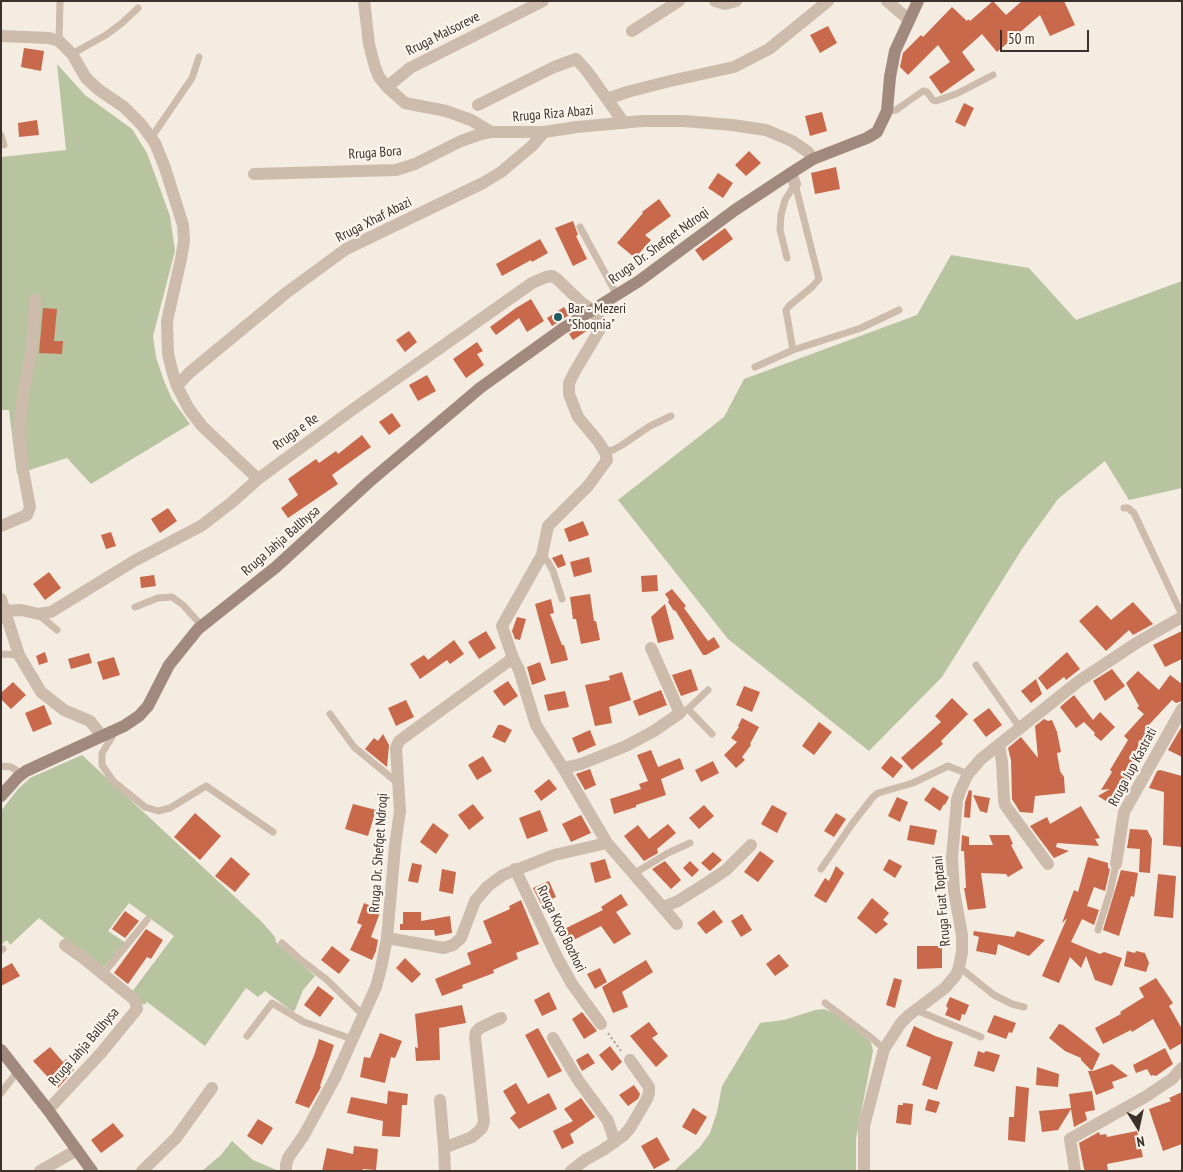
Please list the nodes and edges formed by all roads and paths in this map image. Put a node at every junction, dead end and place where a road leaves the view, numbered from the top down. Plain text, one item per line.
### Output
1 (60, 1) edge
2 (364, 1) edge
3 (543, 1) edge
4 (678, 1) edge
5 (715, 1) edge
6 (736, 1) edge
7 (828, 1) edge
8 (887, 1) edge
9 (918, 1) edge
10 (138, 8) dead end
11 (908, 19) junction
12 (632, 31) dead end
13 (1, 36) edge
14 (59, 41) junction
15 (72, 54) junction
16 (199, 57) dead end
17 (993, 75) dead end
18 (387, 87) junction
19 (607, 99) junction
20 (478, 105) dead end
21 (887, 111) junction
22 (624, 123) junction
23 (491, 132) junction
24 (544, 132) junction
25 (1, 135) edge
26 (151, 138) junction
27 (4, 145) dead end
28 (813, 159) junction
29 (254, 174) dead end
30 (793, 179) junction
31 (580, 227) dead end
32 (787, 258) dead end
33 (617, 295) junction
34 (35, 300) dead end
35 (592, 310) junction
36 (899, 310) dead end
37 (793, 350) junction
38 (755, 367) dead end
39 (177, 386) junction
40 (671, 416) dead end
41 (605, 452) junction
42 (258, 479) junction
43 (1124, 508) dead end
44 (1, 526) edge
45 (542, 555) junction
46 (562, 599) dead end
47 (4, 605) edge
48 (135, 607) dead end
49 (39, 614) junction
50 (1182, 616) edge
51 (202, 626) junction
52 (57, 630) dead end
53 (651, 648) dead end
54 (1, 654) edge
55 (19, 655) junction
56 (513, 658) junction
57 (976, 665) dead end
58 (708, 690) dead end
59 (1182, 709) edge
60 (684, 711) junction
61 (330, 714) dead end
62 (1020, 728) junction
63 (106, 734) junction
64 (712, 734) dead end
65 (998, 745) junction
66 (1, 766) edge
67 (563, 768) junction
68 (22, 774) junction
69 (968, 774) junction
70 (399, 785) junction
71 (1, 796) edge
72 (273, 832) dead end
73 (690, 842) dead end
74 (607, 843) junction
75 (751, 845) dead end
76 (1048, 864) dead end
77 (1116, 864) joint
78 (515, 869) junction
79 (821, 869) dead end
80 (635, 873) junction
81 (663, 907) junction
82 (147, 920) dead end
83 (678, 924) dead end
84 (1098, 930) dead end
85 (387, 938) junction
86 (282, 943) dead end
87 (65, 945) dead end
88 (959, 967) junction
89 (104, 974) junction
90 (825, 1002) dead end
91 (1024, 1006) dead end
92 (916, 1010) junction
93 (363, 1015) junction
94 (501, 1018) dead end
95 (601, 1024) joint
96 (247, 1036) dead end
97 (980, 1037) dead end
98 (553, 1038) dead end
99 (352, 1039) junction
100 (884, 1049) junction
101 (1, 1050) edge
102 (630, 1060) joint
103 (1182, 1068) edge
104 (18, 1072) junction
105 (212, 1088) dead end
106 (1, 1093) edge
107 (440, 1100) dead end
108 (48, 1110) junction
109 (615, 1142) junction
110 (444, 1148) junction
111 (77, 1150) junction
112 (40, 1171) edge
113 (92, 1171) edge
114 (142, 1171) edge
115 (286, 1171) edge
116 (445, 1171) edge
117 (571, 1171) edge
118 (864, 1171) edge
119 (1075, 1171) edge

1 - 14 lane
2 - 18 street
3 - 18 street, Rruga Malsoreve
4 - 12 street
5 - 6 street
7 - 19 street
8 - 11 street
9 - 11 main road, Rruga Dr. Shefqet Ndroqi
10 - 15 lane
11 - 21 main road, Rruga Dr. Shefqet Ndroqi
13 - 14 street
14 - 15 street
15 - 26 street
16 - 26 lane
17 - 21 lane
18 - 23 street
19 - 20 street
19 - 22 street
21 - 28 main road, Rruga Dr. Shefqet Ndroqi
22 - 24 street, Rruga Riza Abazi
22 - 28 street, Rruga Riza Abazi
23 - 24 street, Rruga Riza Abazi
23 - 29 street, Rruga Bora
24 - 39 street, Rruga Xhaf Abazi
25 - 27 lane
26 - 39 street
28 - 30 main road, Rruga Dr. Shefqet Ndroqi
30 - 32 lane
30 - 33 main road, Rruga Dr. Shefqet Ndroqi
30 - 37 lane
31 - 33 lane
33 - 35 main road, Rruga Dr. Shefqet Ndroqi
34 - 44 street
35 - 41 street
35 - 42 street, Rruga e Re
35 - 51 main road, Rruga Jahja Ballhysa
36 - 37 lane
37 - 38 lane
39 - 42 street
40 - 41 lane
41 - 45 street
42 - 49 street, Rruga e Re
43 - 50 lane
45 - 46 lane
45 - 56 street
47 - 49 street
47 - 55 street
48 - 51 lane
49 - 52 lane
50 - 62 street, Rruga Fuat Toptani
51 - 63 main road, Rruga Jahja Ballhysa
53 - 60 street
54 - 55 lane
55 - 63 street
56 - 67 street
56 - 70 street, Rruga Dr. Shefqet Ndroqi
57 - 62 lane
58 - 60 lane
59 - 77 street, Rruga Jup Kastrati
60 - 64 lane
60 - 67 street
61 - 70 lane
62 - 65 street, Rruga Fuat Toptani
63 - 68 main road, Rruga Jahja Ballhysa
63 - 72 lane
65 - 69 street, Rruga Fuat Toptani
65 - 76 street
66 - 68 lane
67 - 74 street
68 - 71 main road, Rruga Jahja Ballhysa
69 - 79 lane
69 - 88 street, Rruga Fuat Toptani
70 - 85 street, Rruga Dr. Shefqet Ndroqi
73 - 80 lane
74 - 78 street
74 - 80 street
75 - 81 street
77 - 84 lane, Rruga Jup Kastrati
78 - 85 street
78 - 95 street, Rruga Koço Bozhori
80 - 81 street
81 - 83 street
82 - 89 lane
85 - 93 street, Rruga Dr. Shefqet Ndroqi
86 - 93 lane
87 - 89 street, Rruga Jahja Ballhysa
88 - 91 lane
88 - 92 street, Rruga Fuat Toptani
89 - 108 street, Rruga Jahja Ballhysa
90 - 100 lane
92 - 97 lane
92 - 100 street, Rruga Fuat Toptani
93 - 99 street, Rruga Dr. Shefqet Ndroqi
94 - 110 street
95 - 102 path
96 - 99 lane
98 - 109 street
99 - 115 street, Rruga Dr. Shefqet Ndroqi
100 - 118 street, Rruga Fuat Toptani
101 - 104 main road, Rruga Jahja Ballhysa
102 - 109 street
103 - 119 street
104 - 106 lane
104 - 108 main road, Rruga Jahja Ballhysa
105 - 114 street
107 - 110 street
108 - 111 main road, Rruga Jahja Ballhysa
109 - 117 street
110 - 116 street
111 - 112 street
111 - 113 main road, Rruga Jahja Ballhysa

